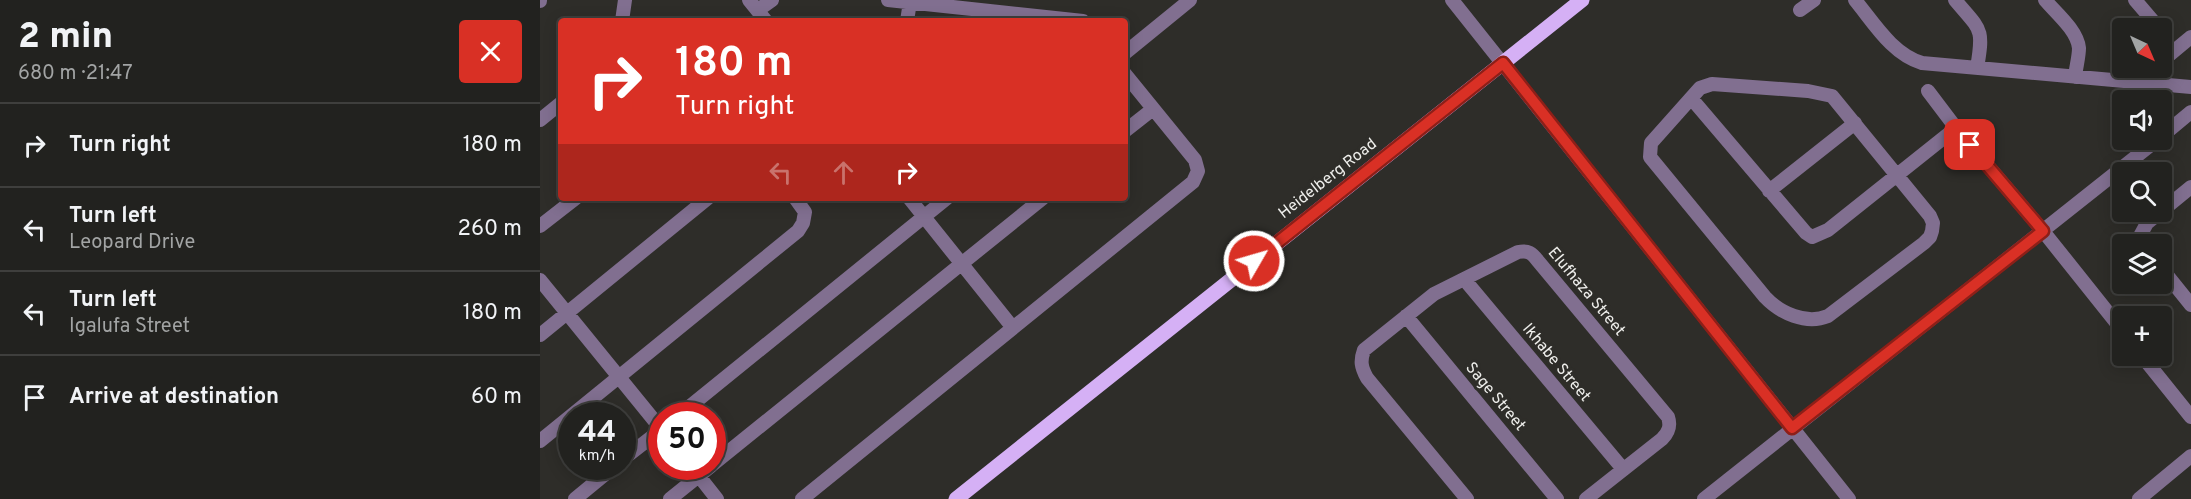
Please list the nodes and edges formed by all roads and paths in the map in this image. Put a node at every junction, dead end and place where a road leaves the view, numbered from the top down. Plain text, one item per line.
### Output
1 (625, 0) edge
2 (772, 0) edge
3 (888, 0) edge
4 (1190, 0) edge
5 (1452, 0) edge
6 (1582, 0) edge
7 (1814, 0) edge
8 (1855, 0) edge
9 (1955, 0) edge
10 (2045, 0) edge
11 (2135, 0) edge
12 (910, 2) junction
13 (758, 10) edge
14 (1800, 10) dead end
15 (622, 18) edge
16 (907, 18) edge
17 (1023, 18) edge
18 (2150, 18) edge
19 (2191, 37) edge
20 (2172, 44) edge
21 (2176, 49) junction
22 (1128, 51) edge
23 (2172, 52) edge
24 (1503, 63) junction
25 (1977, 68) junction
26 (2075, 77) junction
27 (1128, 78) edge
28 (2149, 78) edge
29 (2147, 83) junction
30 (2191, 87) edge
31 (1928, 91) dead end
32 (1691, 98) junction
33 (558, 105) edge
34 (1153, 109) junction
35 (2191, 112) edge
36 (540, 120) edge
37 (1855, 123) junction
38 (1956, 128) junction
39 (2172, 128) edge
40 (1128, 130) edge
41 (2144, 150) edge
42 (1897, 174) junction
43 (1769, 191) junction
44 (2190, 191) edge
45 (572, 201) edge
46 (704, 201) edge
47 (797, 201) edge
48 (912, 201) edge
49 (943, 201) edge
50 (1039, 201) edge
51 (924, 216) junction
52 (540, 226) edge
53 (2043, 231) junction
54 (2141, 234) edge
55 (962, 264) junction
56 (1464, 279) junction
57 (540, 280) edge
58 (2172, 281) edge
59 (2191, 305) edge
60 (567, 313) junction
61 (1406, 316) junction
62 (2112, 317) edge
63 (1013, 328) junction
64 (540, 335) edge
65 (2150, 366) edge
66 (619, 377) junction
67 (695, 402) edge
68 (648, 413) edge
69 (2191, 417) edge
70 (1792, 428) junction
71 (648, 439) edge
72 (540, 441) edge
73 (636, 449) edge
74 (726, 455) edge
75 (2191, 456) edge
76 (1623, 469) junction
77 (598, 480) edge
78 (687, 480) edge
79 (702, 480) edge
80 (575, 499) edge
81 (670, 499) edge
82 (717, 499) edge
83 (802, 499) edge
84 (956, 499) edge
85 (1467, 499) edge
86 (1557, 499) edge
87 (1586, 499) edge
88 (1704, 499) edge
89 (1849, 499) edge
90 (2139, 499) edge

1 - 15 street
2 - 13 street
3 - 12 street
4 - 22 street
5 - 24 street
6 - 24 main road, Heidelberg Road
7 - 14 street
8 - 25 street
9 - 25 street
10 - 26 street
11 - 18 street
12 - 16 street
12 - 17 street
19 - 21 street
20 - 21 street
21 - 23 street
24 - 70 street
24 - 84 main road, Heidelberg Road
25 - 26 street
26 - 29 street
27 - 34 street
28 - 29 street
29 - 30 street
31 - 38 street
32 - 37 street
32 - 42 street
32 - 43 street
33 - 36 street
34 - 40 street
34 - 63 street
35 - 39 street
37 - 42 street
37 - 43 street
38 - 42 street
38 - 53 street
41 - 53 street
42 - 43 street
44 - 54 street
45 - 52 street
46 - 60 street
47 - 66 street
48 - 51 street
49 - 51 street
50 - 55 street
51 - 55 street
51 - 67 street
53 - 62 street
53 - 70 street
55 - 63 street
55 - 74 street
56 - 61 street, Elufhaza Street
56 - 76 street, Ikhabe Street
56 - 76 street, Elufhaza Street
57 - 60 street
58 - 59 street
60 - 64 street
60 - 66 street
61 - 85 street, Elufhaza Street
61 - 86 street, Sage Street
63 - 83 street
65 - 69 street
66 - 68 street
66 - 72 street
70 - 88 street
70 - 89 street
71 - 73 street
75 - 90 street
76 - 87 street, Elufhaza Street
77 - 80 street
78 - 81 street
79 - 82 street

